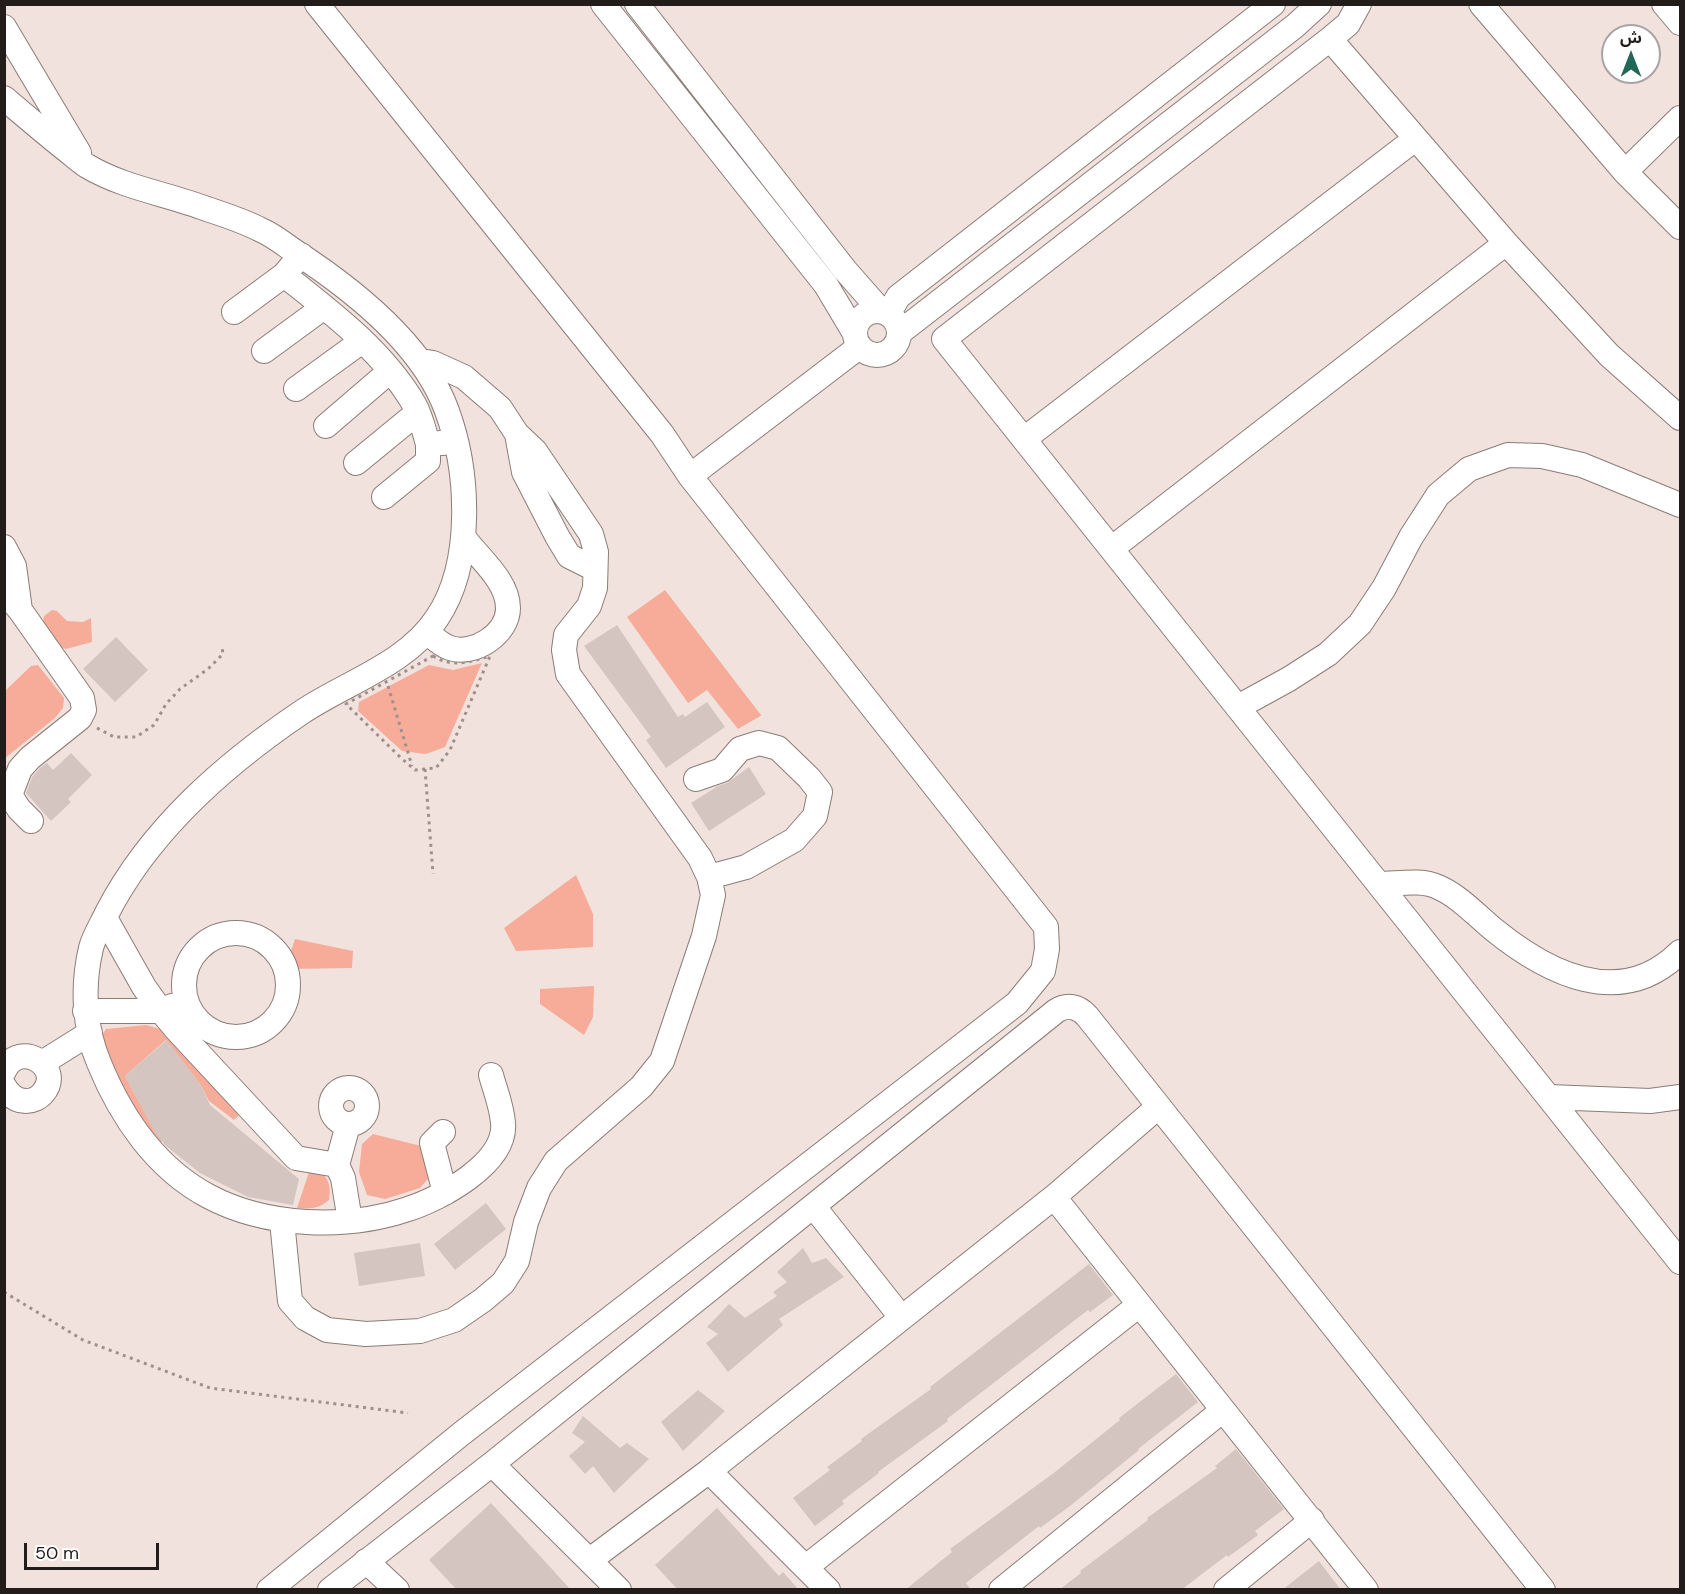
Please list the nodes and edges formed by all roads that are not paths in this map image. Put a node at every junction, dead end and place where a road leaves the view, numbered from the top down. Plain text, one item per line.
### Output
1 (317, 4) edge
2 (603, 4) edge
3 (637, 4) edge
4 (1273, 4) edge
5 (1319, 4) edge
6 (1359, 4) edge
7 (1481, 4) edge
8 (1664, 4) edge
9 (1680, 23) edge
10 (4, 27) edge
11 (1330, 39) junction
12 (4, 98) edge
13 (1680, 118) edge
14 (1415, 139) junction
15 (86, 166) junction
16 (1625, 172) junction
17 (1680, 226) edge
18 (1506, 243) junction
19 (301, 255) junction
20 (284, 275) junction
21 (324, 307) junction
22 (234, 312) dead end
23 (890, 319) junction
24 (856, 339) junction
25 (362, 341) junction
26 (264, 351) dead end
27 (421, 361) junction
28 (390, 371) junction
29 (296, 389) dead end
30 (417, 413) junction
31 (1680, 418) edge
32 (326, 426) dead end
33 (1032, 433) dead end
34 (455, 442) junction
35 (428, 444) junction
36 (356, 463) dead end
37 (690, 476) junction
38 (384, 497) dead end
39 (1680, 506) edge
40 (464, 537) junction
41 (1120, 542) dead end
42 (4, 547) edge
43 (4, 592) edge
44 (20, 610) junction
45 (427, 632) junction
46 (1238, 707) junction
47 (696, 779) dead end
48 (31, 821) dead end
49 (709, 877) junction
50 (1379, 884) junction
51 (105, 918) junction
52 (1680, 952) edge
53 (185, 994) junction
54 (169, 1020) junction
55 (88, 1022) junction
56 (224, 1036) junction
57 (42, 1063) junction
58 (4, 1071) edge
59 (491, 1076) dead end
60 (4, 1086) edge
61 (1549, 1097) junction
62 (1680, 1097) edge
63 (1158, 1107) junction
64 (348, 1125) dead end
65 (443, 1132) dead end
66 (337, 1166) junction
67 (445, 1194) junction
68 (1054, 1197) junction
69 (814, 1208) junction
70 (282, 1221) junction
71 (350, 1221) junction
72 (1680, 1262) edge
73 (1139, 1305) junction
74 (901, 1317) junction
75 (1223, 1410) junction
76 (492, 1464) junction
77 (709, 1471) junction
78 (1312, 1520) junction
79 (590, 1560) junction
80 (366, 1561) junction
81 (806, 1567) junction
82 (269, 1590) edge
83 (330, 1590) edge
84 (397, 1590) edge
85 (620, 1590) edge
86 (828, 1590) edge
87 (1001, 1590) edge
88 (1226, 1590) edge
89 (1366, 1590) edge
90 (1543, 1590) edge

1 - 37 street
2 - 24 street
3 - 23 street
4 - 23 street
5 - 23 street
6 - 11 street
7 - 16 street
8 - 9 street
10 - 15 street
11 - 14 street
11 - 46 street
12 - 15 street
13 - 16 street
14 - 18 street
14 - 33 street
15 - 19 street
16 - 17 street
18 - 31 street
18 - 41 street
19 - 20 street
19 - 27 street
20 - 21 street
20 - 22 street
21 - 25 street
21 - 26 street
23 - 24 street
23 - 24 street
24 - 37 street
25 - 28 street
25 - 29 street
27 - 34 street
27 - 49 street
28 - 30 street
28 - 32 street
30 - 35 street
30 - 36 street
34 - 35 street
34 - 40 street
35 - 38 street
37 - 82 street
39 - 46 street
40 - 45 street
40 - 45 street
42 - 44 street
43 - 44 street
44 - 48 street
45 - 51 street
46 - 50 street
47 - 49 street
49 - 70 street
50 - 52 street
50 - 61 street
51 - 54 street
51 - 55 street
53 - 54 street
53 - 56 street
53 - 56 street
54 - 55 street
54 - 56 street
54 - 66 street
55 - 57 street
55 - 70 street
57 - 58 street
57 - 60 street
59 - 67 street
61 - 62 street
61 - 72 street
63 - 68 street
63 - 69 street
63 - 90 street
64 - 66 street
65 - 67 street
66 - 71 street
67 - 71 street
68 - 73 street
68 - 74 street
69 - 74 street
69 - 76 street
70 - 71 street
73 - 75 street
73 - 81 street
74 - 77 street
75 - 78 street
75 - 87 street
76 - 79 street
76 - 80 street
77 - 79 street
77 - 81 street
78 - 88 street
78 - 89 street
79 - 85 street
80 - 83 street
80 - 84 street
81 - 86 street

